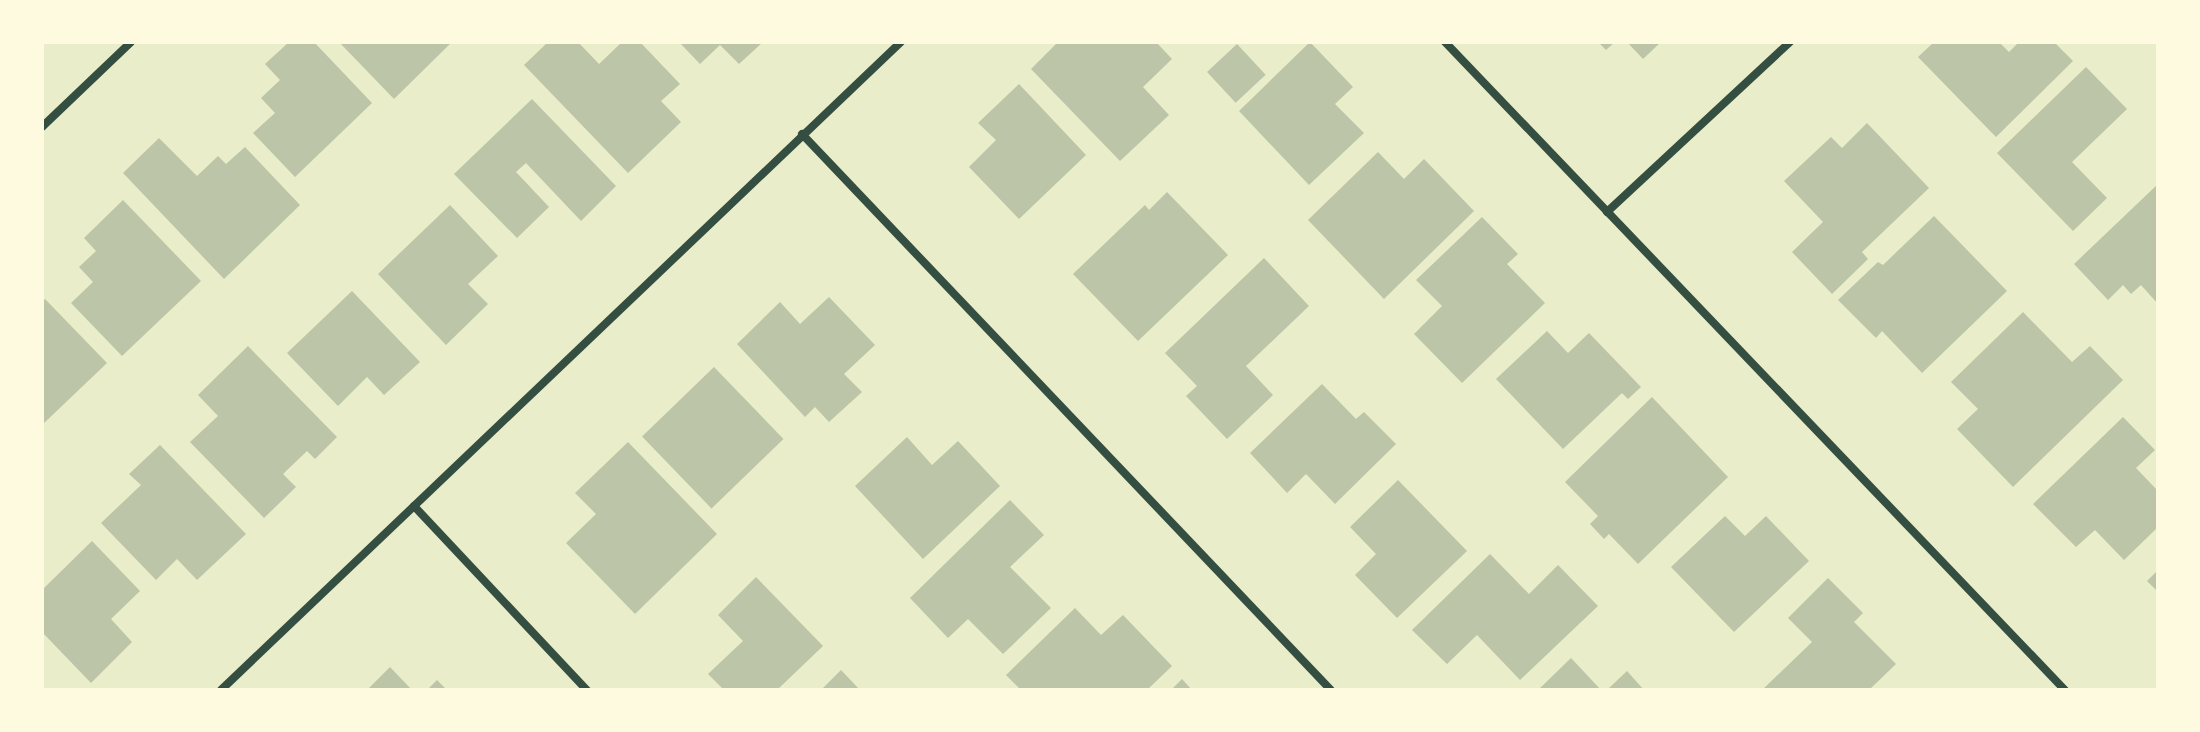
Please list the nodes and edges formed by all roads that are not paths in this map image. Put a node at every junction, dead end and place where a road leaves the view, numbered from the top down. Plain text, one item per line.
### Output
1 (131, 42) edge
2 (901, 42) edge
3 (1445, 42) edge
4 (1790, 42) edge
5 (42, 127) edge
6 (802, 134) junction
7 (1607, 212) junction
8 (414, 506) junction
9 (221, 690) edge
10 (587, 690) edge
11 (1331, 690) edge
12 (2065, 690) edge

1 - 5 street
2 - 6 street
3 - 7 street
4 - 7 street
6 - 8 street
6 - 11 street
7 - 12 street
8 - 9 street
8 - 10 street

